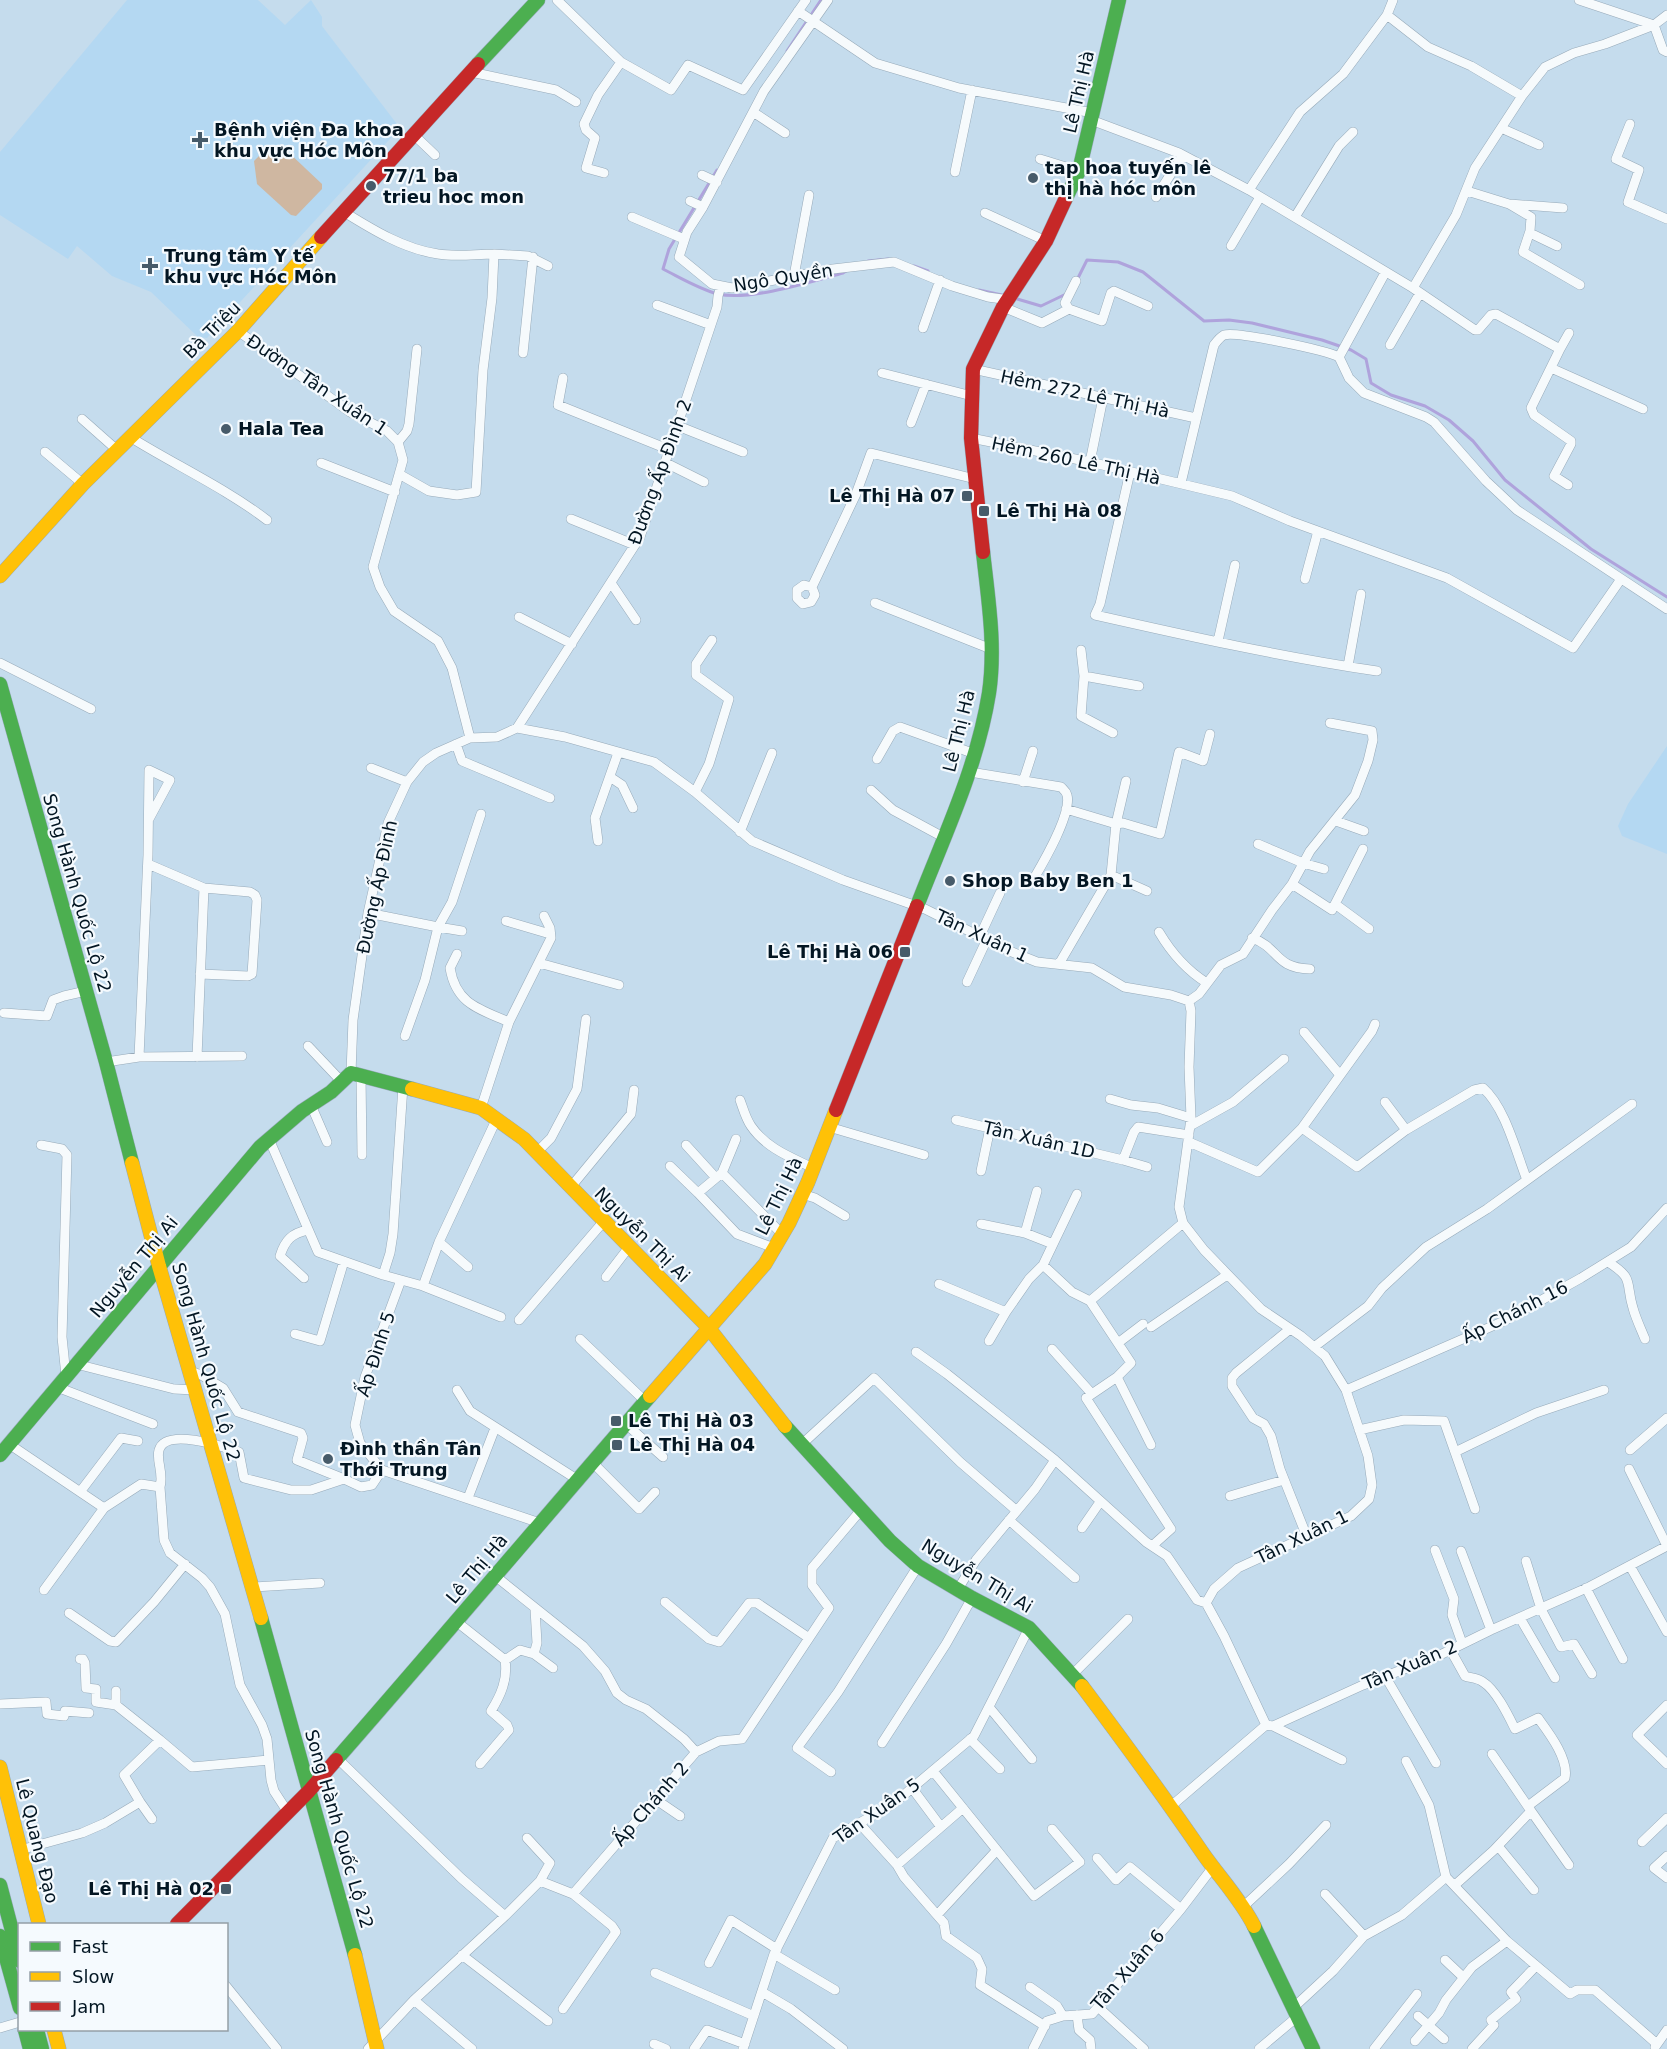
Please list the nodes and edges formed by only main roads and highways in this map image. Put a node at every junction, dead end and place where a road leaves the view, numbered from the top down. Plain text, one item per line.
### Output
1 (538, 0) edge
2 (1119, 0) edge
3 (0, 573) edge
4 (0, 684) edge
5 (159, 1266) junction
6 (708, 1327) junction
7 (4, 1449) edge
8 (0, 1767) edge
9 (309, 1791) junction
10 (0, 1812) edge
11 (0, 1885) edge
12 (28, 1923) edge
13 (39, 1923) edge
14 (179, 1923) edge
15 (0, 1936) edge
16 (9, 1962) edge
17 (18, 2000) edge
18 (26, 2031) edge
19 (37, 2031) edge
20 (62, 2035) edge
21 (373, 2046) edge
22 (37, 2048) edge
23 (70, 2049) edge
24 (1313, 2049) edge

1 - 3 main road, Bà Triệu
2 - 6 main road, Lê Thị Hà
4 - 5 main road, Song Hành Quốc Lộ 22
5 - 6 main road, Nguyễn Thị Ai
5 - 7 main road, Nguyễn Thị Ai
5 - 9 main road, Song Hành Quốc Lộ 22
6 - 9 main road, Lê Thị Hà
6 - 24 main road, Nguyễn Thị Ai
8 - 13 main road, Lê Quang Đạo
9 - 14 main road, Lê Thị Hà
9 - 21 main road, Song Hành Quốc Lộ 22
10 - 12 main road, Lê Quang Đạo
11 - 16 main road
15 - 16 main road
16 - 17 main road
18 - 22 main road
19 - 22 main road
20 - 22 main road
20 - 23 main road

